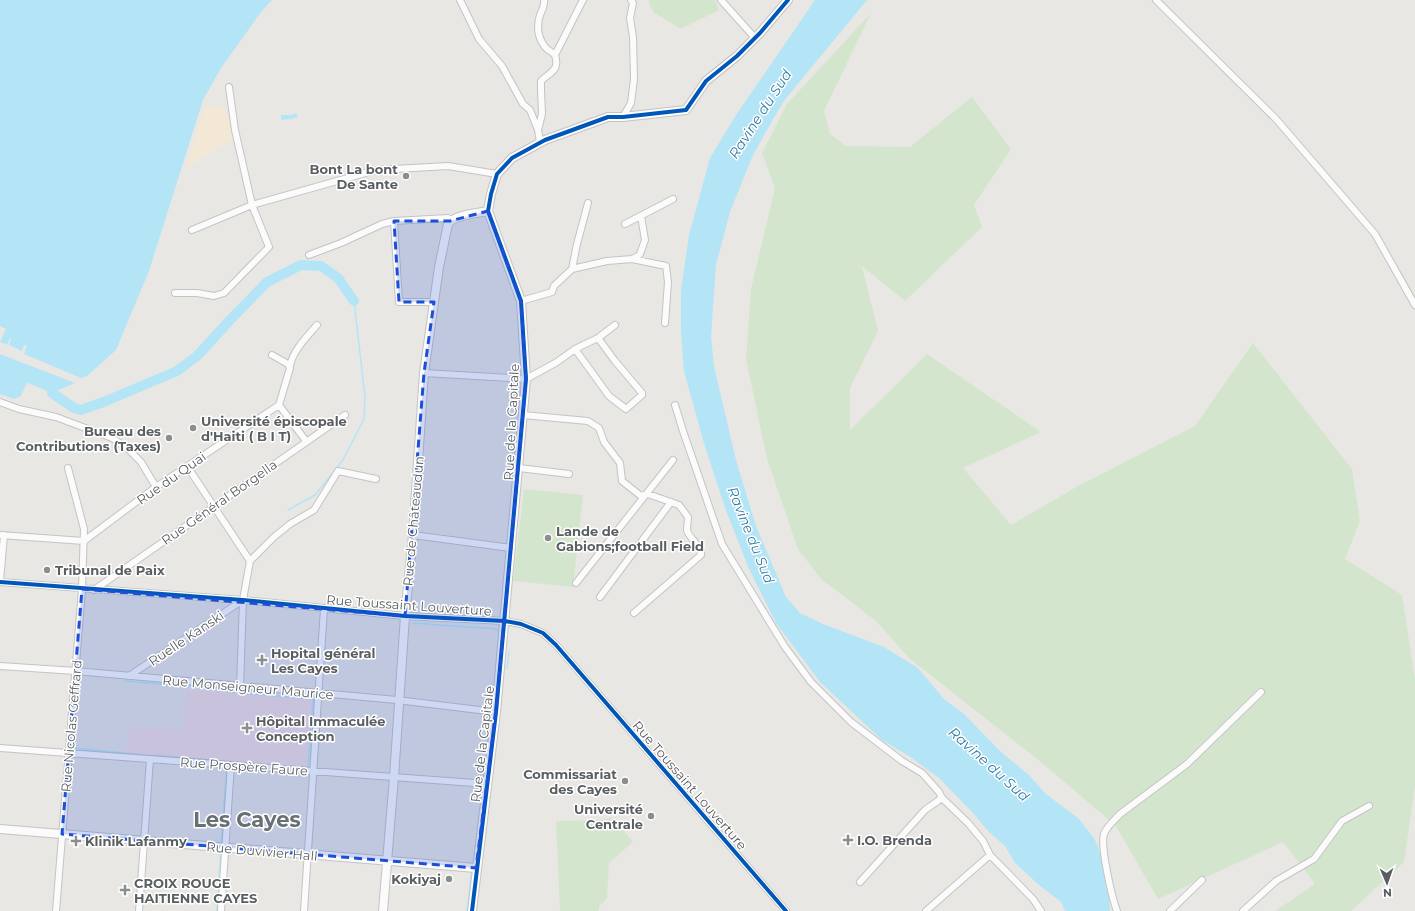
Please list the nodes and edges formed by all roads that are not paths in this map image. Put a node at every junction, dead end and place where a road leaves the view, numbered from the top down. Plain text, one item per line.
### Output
1 (460, 0) edge
2 (544, 0) edge
3 (583, 0) edge
4 (631, 0) edge
5 (721, 0) edge
6 (788, 0) edge
7 (1156, 0) edge
8 (755, 38) junction
9 (555, 55) junction
10 (229, 87) dead end
11 (623, 117) junction
12 (538, 130) junction
13 (540, 142) junction
14 (497, 174) junction
15 (673, 199) dead end
16 (588, 203) dead end
17 (252, 205) junction
18 (488, 211) junction
19 (642, 216) junction
20 (394, 221) junction
21 (450, 221) junction
22 (625, 224) dead end
23 (192, 230) dead end
24 (309, 255) dead end
25 (632, 259) junction
26 (572, 269) junction
27 (175, 293) dead end
28 (522, 301) junction
29 (434, 302) junction
30 (1415, 305) edge
31 (665, 323) dead end
32 (316, 325) dead end
33 (615, 325) dead end
34 (598, 338) junction
35 (575, 349) junction
36 (272, 355) dead end
37 (290, 366) junction
38 (424, 373) junction
39 (526, 379) junction
40 (0, 402) edge
41 (676, 404) dead end
42 (279, 405) junction
43 (345, 415) dead end
44 (523, 415) junction
45 (306, 441) junction
46 (673, 460) dead end
47 (187, 466) junction
48 (68, 468) dead end
49 (519, 468) junction
50 (569, 474) dead end
51 (376, 479) dead end
52 (156, 487) junction
53 (646, 494) junction
54 (671, 502) junction
55 (213, 506) junction
56 (2, 535) edge
57 (413, 535) junction
58 (84, 541) junction
59 (512, 548) junction
60 (250, 561) junction
61 (0, 581) edge
62 (576, 583) dead end
63 (82, 589) junction
64 (94, 590) junction
65 (600, 597) dead end
66 (242, 600) junction
67 (324, 609) junction
68 (634, 613) dead end
69 (405, 616) junction
70 (505, 621) junction
71 (0, 666) edge
72 (76, 671) junction
73 (129, 676) junction
74 (240, 687) junction
75 (1261, 692) dead end
76 (318, 694) junction
77 (400, 700) junction
78 (496, 712) junction
79 (0, 748) edge
80 (68, 752) junction
81 (150, 759) junction
82 (230, 765) junction
83 (314, 772) junction
84 (394, 777) junction
85 (488, 784) junction
86 (942, 798) junction
87 (1369, 806) dead end
88 (0, 829) edge
89 (62, 834) junction
90 (144, 841) junction
91 (224, 848) junction
92 (309, 855) junction
93 (990, 855) junction
94 (387, 861) junction
95 (476, 868) junction
96 (1202, 880) dead end
97 (860, 882) dead end
98 (56, 911) edge
99 (139, 911) edge
100 (221, 911) edge
101 (304, 911) edge
102 (383, 911) edge
103 (472, 911) edge
104 (786, 911) edge
105 (926, 911) edge
106 (1042, 911) edge
107 (1117, 911) edge
108 (1170, 911) edge
109 (1243, 911) edge

1 - 12 street
2 - 9 street
3 - 9 street
4 - 11 street
5 - 8 street
6 - 8 street
7 - 30 street
8 - 11 street
9 - 12 street
10 - 17 street
11 - 13 street
12 - 13 street
13 - 14 street
14 - 17 street
14 - 18 street
15 - 19 street
16 - 26 street
17 - 23 street
17 - 27 street
18 - 21 street
18 - 28 street, Rue de la Capitale
19 - 22 street
19 - 25 street
20 - 21 street
20 - 24 street
20 - 29 street
21 - 29 street, Rue de Châteaudun
25 - 26 street
25 - 31 street
26 - 28 street
28 - 39 street, Rue de la Capitale
29 - 38 street, Rue de Châteaudun
32 - 37 street
33 - 34 street
34 - 35 street
34 - 35 street
35 - 39 street
36 - 37 street
37 - 42 street
38 - 39 street
38 - 57 street, Rue de Châteaudun
39 - 44 street, Rue de la Capitale
40 - 52 street
41 - 86 street
42 - 45 street
42 - 47 street, Rue du Quai
43 - 45 street, Rue Général Borgella
44 - 49 street, Rue de la Capitale
44 - 53 street
45 - 55 street, Rue Général Borgella
46 - 53 street
47 - 52 street, Rue du Quai
47 - 55 street
48 - 58 street, Rue Nicolas Geffrard
49 - 50 street
49 - 59 street, Rue de la Capitale
51 - 60 street
52 - 58 street, Rue du Quai
53 - 54 street
53 - 62 street
54 - 65 street
54 - 68 street
55 - 60 street
55 - 64 street, Rue Général Borgella
56 - 58 street
56 - 61 street
57 - 59 street
57 - 69 street, Rue de Châteaudun
58 - 63 street, Rue Nicolas Geffrard
59 - 70 street, Rue de la Capitale
60 - 66 street
61 - 63 street, Rue Toussaint Louverture
63 - 64 street, Rue Toussaint Louverture
63 - 72 street, Rue Nicolas Geffrard
64 - 66 street, Rue Toussaint Louverture
66 - 67 street, Rue Toussaint Louverture
66 - 73 street, Ruelle Kanski
66 - 74 street
67 - 69 street, Rue Toussaint Louverture
67 - 76 street
69 - 70 street, Rue Toussaint Louverture
69 - 77 street, Rue de Châteaudun
70 - 78 street, Rue de la Capitale
70 - 104 street, Rue Toussaint Louverture
71 - 72 street, Rue Monseigneur Maurice
72 - 73 street, Rue Monseigneur Maurice
72 - 80 street, Rue Nicolas Geffrard
73 - 74 street, Rue Monseigneur Maurice
74 - 76 street, Rue Monseigneur Maurice
75 - 107 street
76 - 77 street, Rue Monseigneur Maurice
76 - 83 street
77 - 78 street, Rue Monseigneur Maurice
77 - 84 street, Rue de Châteaudun
78 - 85 street, Rue de la Capitale
79 - 80 street, Rue Prospère Faure
80 - 81 street, Rue Prospère Faure
80 - 89 street, Rue Nicolas Geffrard
81 - 82 street, Rue Prospère Faure
81 - 90 street
82 - 83 street, Rue Prospère Faure
82 - 91 street
83 - 84 street, Rue Prospère Faure
83 - 92 street
84 - 85 street, Rue Prospère Faure
84 - 94 street, Rue de Châteaudun
85 - 95 street, Rue de la Capitale
86 - 93 street
86 - 97 street
87 - 109 street
88 - 89 street, Rue Duvivier Hall
89 - 90 street, Rue Duvivier Hall
89 - 98 street, Rue Nicolas Geffrard
90 - 91 street, Rue Duvivier Hall
90 - 99 street
91 - 92 street, Rue Duvivier Hall
91 - 100 street
92 - 94 street, Rue Duvivier Hall
92 - 101 street
93 - 105 street
93 - 106 street
94 - 95 street, Rue Duvivier Hall
94 - 102 street, Rue de Châteaudun
95 - 103 street, Rue de la Capitale
96 - 108 street

